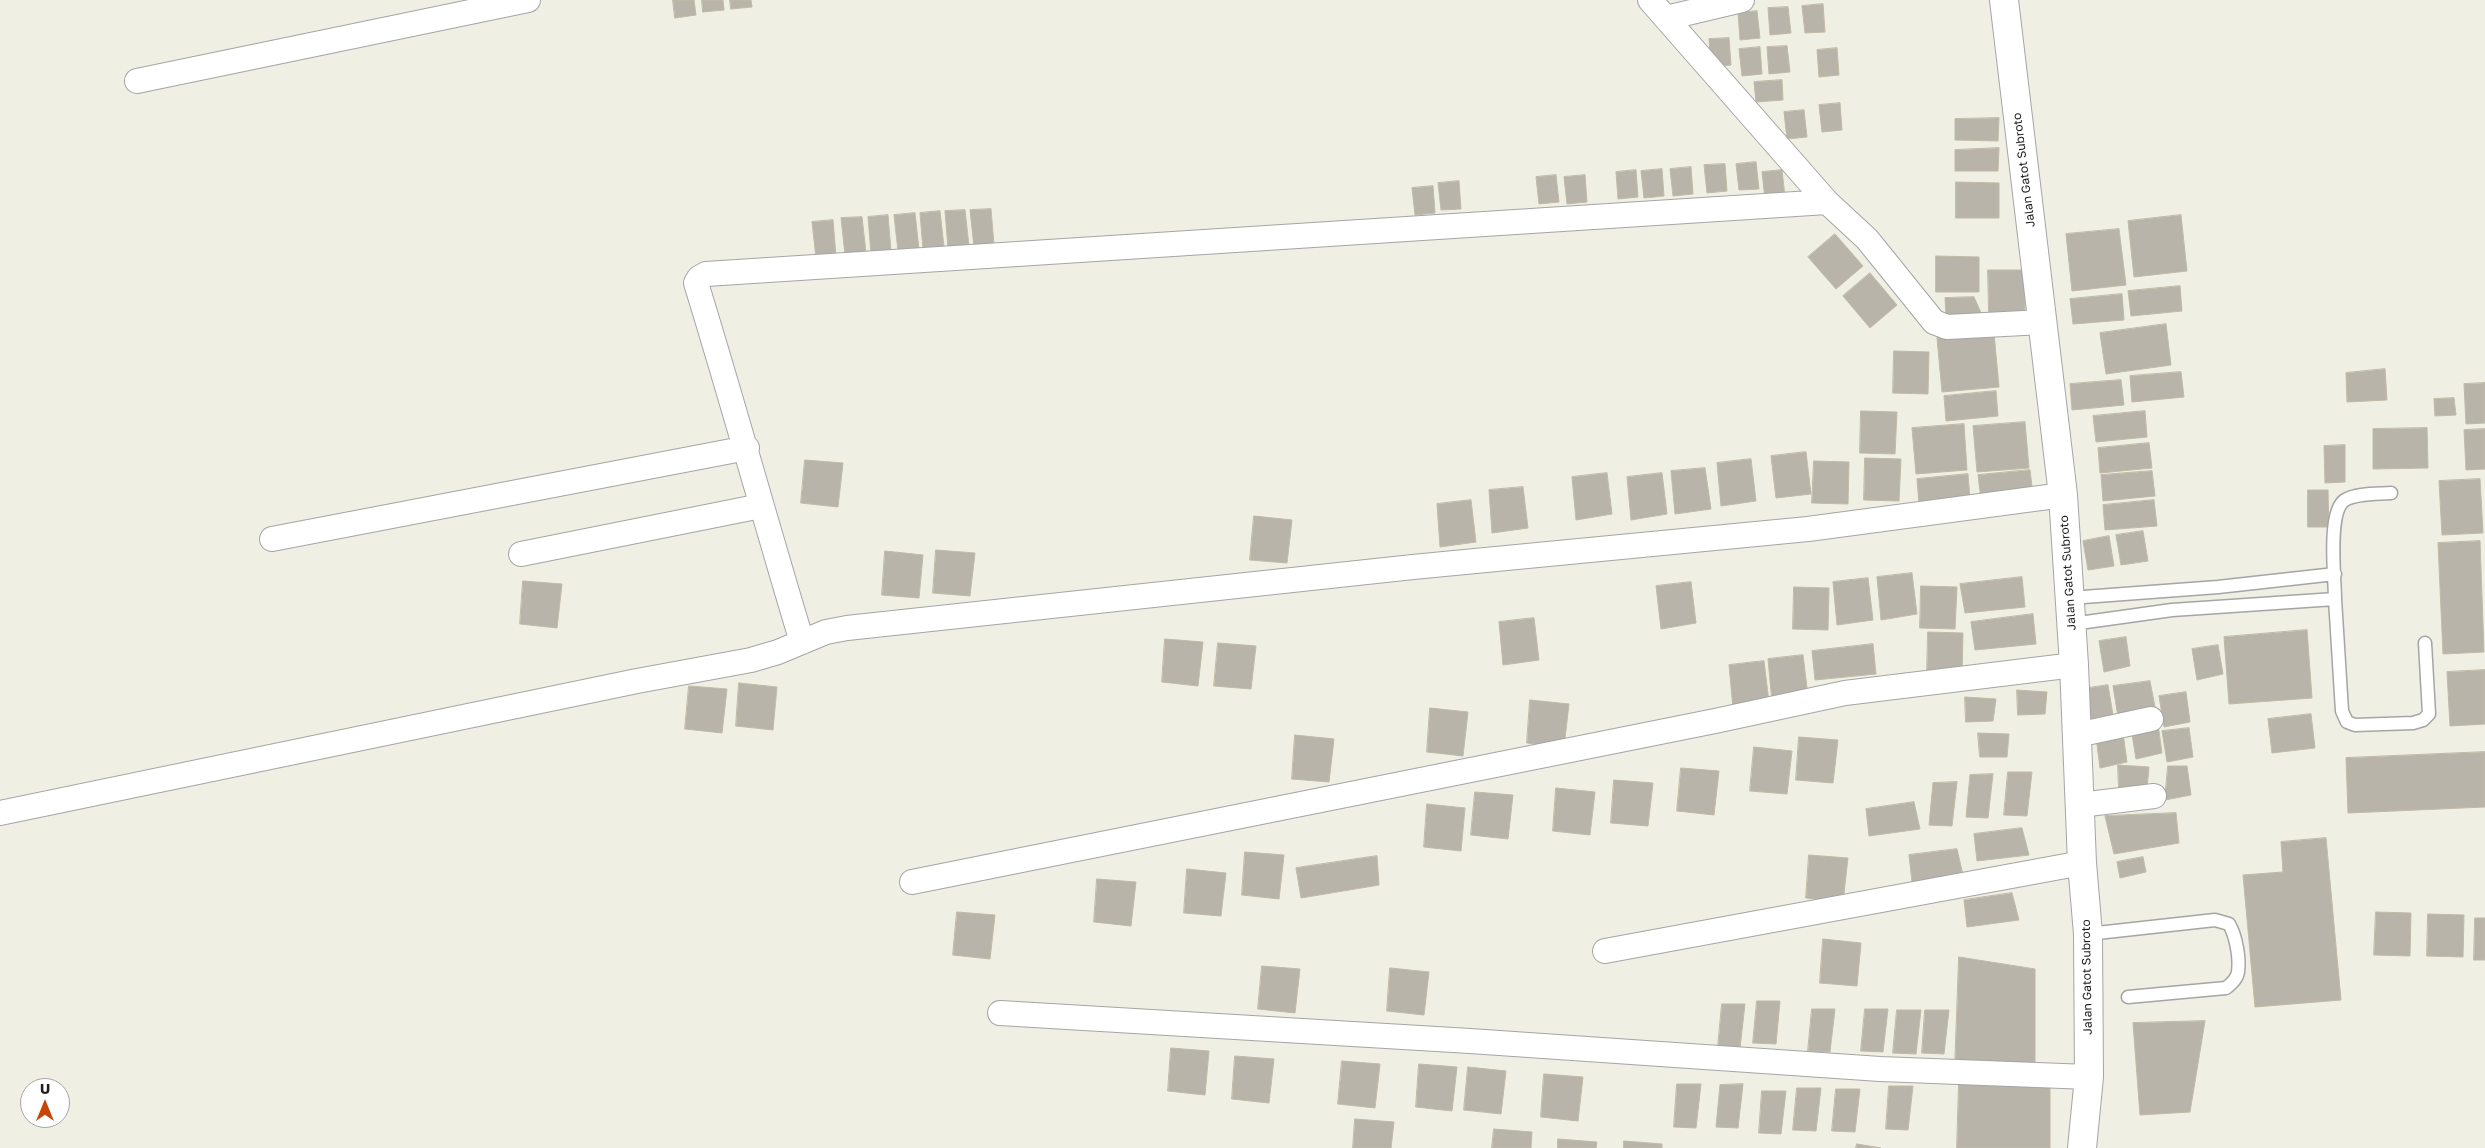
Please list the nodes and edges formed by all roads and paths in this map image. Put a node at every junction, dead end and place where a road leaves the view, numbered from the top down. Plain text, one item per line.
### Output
1 (528, 0) edge
2 (1650, 0) edge
3 (1742, 0) edge
4 (2004, 0) edge
5 (1666, 18) junction
6 (137, 80) dead end
7 (1827, 202) junction
8 (2043, 322) junction
9 (747, 448) junction
10 (2391, 493) dead end
11 (2064, 495) junction
12 (761, 506) junction
13 (272, 539) dead end
14 (521, 554) dead end
15 (2335, 574) junction
16 (2335, 599) junction
17 (2071, 611) junction
18 (802, 642) junction
19 (2425, 643) dead end
20 (2074, 665) junction
21 (2151, 720) dead end
22 (2077, 735) junction
23 (2154, 796) dead end
24 (2080, 805) junction
25 (0, 813) edge
26 (2082, 863) junction
27 (912, 882) dead end
28 (2088, 934) junction
29 (1605, 951) dead end
30 (2128, 997) dead end
31 (1000, 1013) dead end
32 (2089, 1077) junction
33 (2082, 1148) edge

1 - 6 street
2 - 5 street
3 - 5 street
4 - 8 street, Jalan Gatot Subroto
5 - 7 street
7 - 8 street
7 - 9 street
8 - 11 street, Jalan Gatot Subroto
9 - 12 street
9 - 13 street
10 - 15 lane
11 - 17 street, Jalan Gatot Subroto
11 - 18 street
12 - 14 street
12 - 18 street
15 - 16 lane
15 - 17 lane
16 - 17 lane
16 - 19 lane
17 - 20 street, Jalan Gatot Subroto
18 - 25 street
20 - 22 street, Jalan Gatot Subroto
20 - 27 street
21 - 22 street
22 - 24 street, Jalan Gatot Subroto
23 - 24 street
24 - 26 street, Jalan Gatot Subroto
26 - 28 street, Jalan Gatot Subroto
26 - 29 street
28 - 30 lane
28 - 32 street, Jalan Gatot Subroto
31 - 32 street
32 - 33 street, Jalan Gatot Subroto

